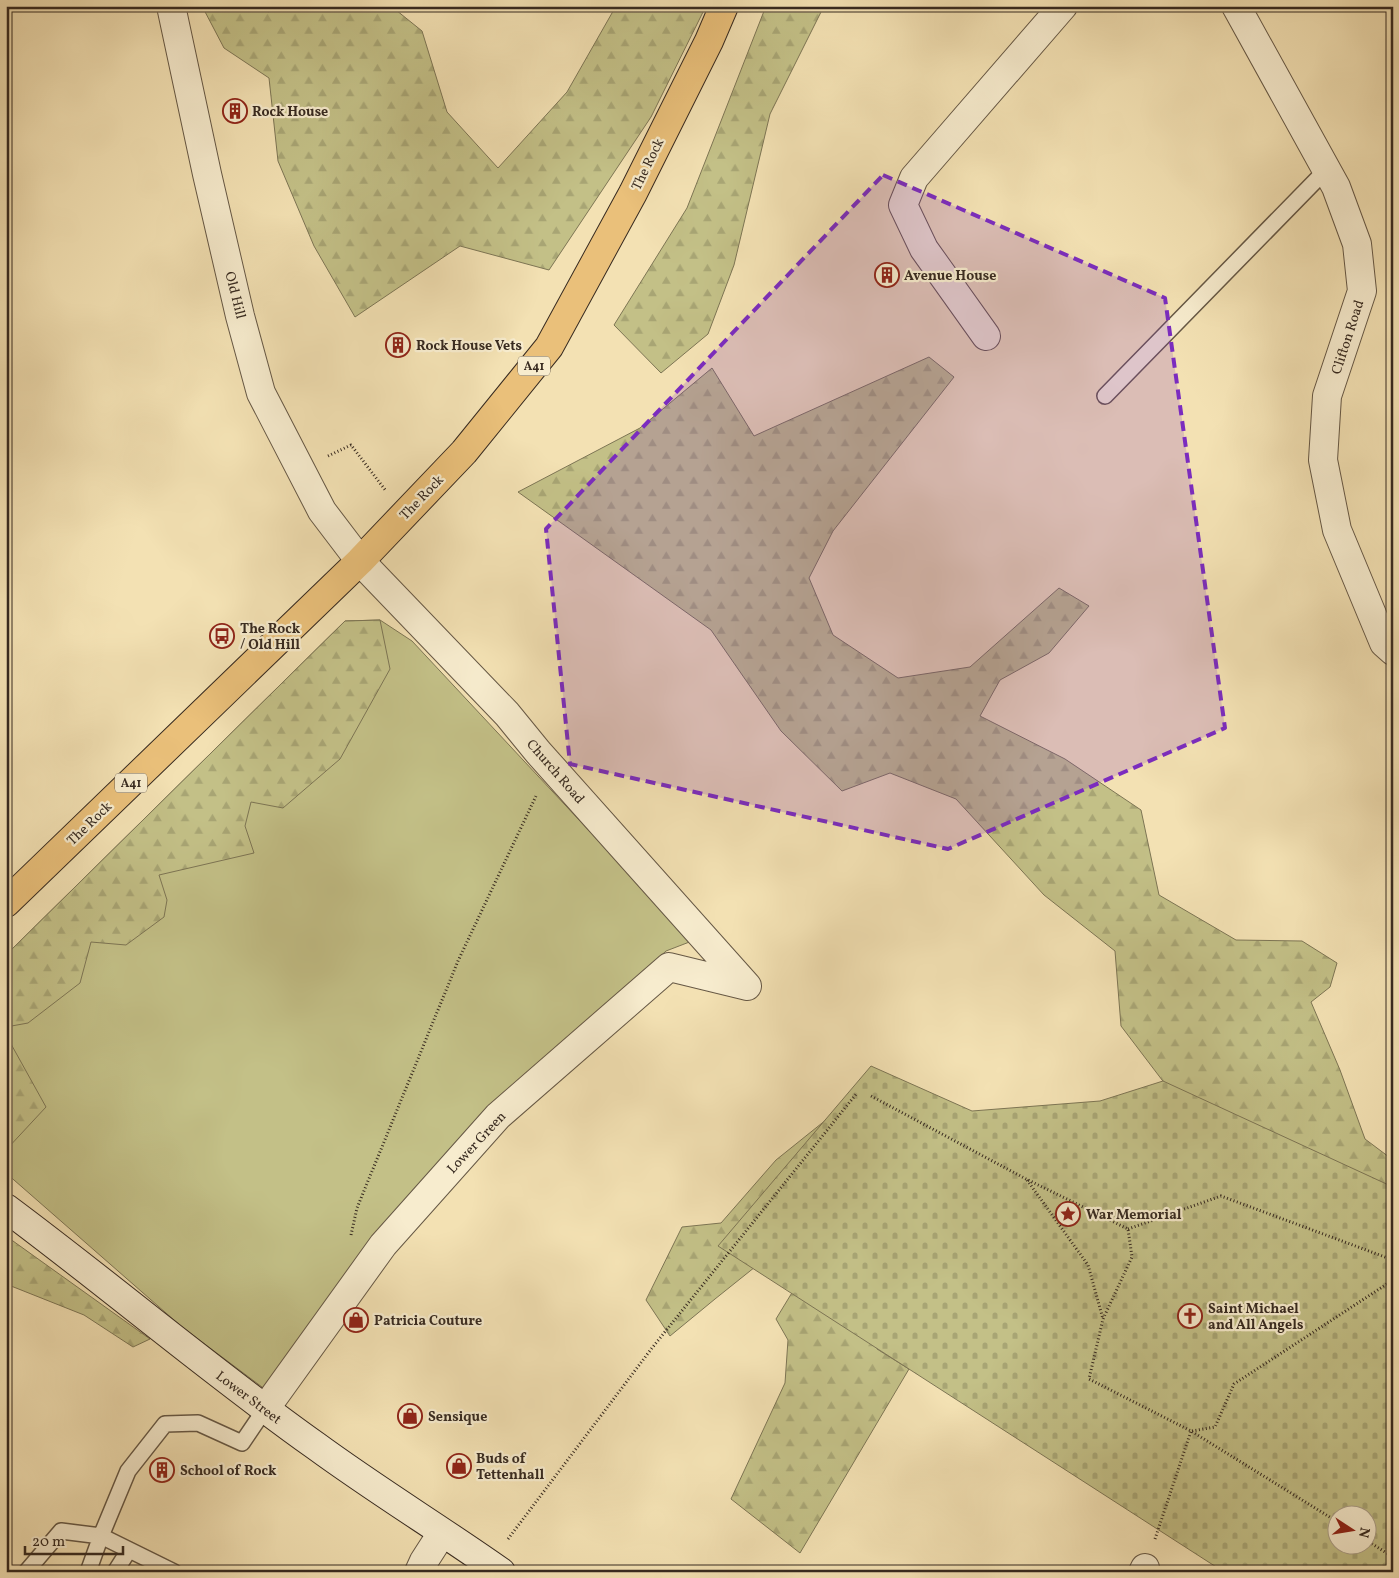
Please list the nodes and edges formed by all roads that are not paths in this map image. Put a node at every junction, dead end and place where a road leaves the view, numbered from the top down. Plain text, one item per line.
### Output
1 (171, 6) edge
2 (724, 6) edge
3 (1063, 6) edge
4 (1236, 6) edge
5 (1327, 169) junction
6 (986, 336) dead end
7 (1105, 396) dead end
8 (360, 561) junction
9 (1393, 651) edge
10 (6, 903) edge
11 (747, 986) joint
12 (6, 1208) edge
13 (265, 1409) junction
14 (442, 1533) junction
15 (101, 1536) junction
16 (129, 1550) junction
17 (495, 1568) edge
18 (26, 1572) edge
19 (88, 1572) edge
20 (115, 1572) edge
21 (174, 1572) edge
22 (419, 1572) edge

1 - 8 street, Old Hill
2 - 8 highway, The Rock / A41
3 - 6 street
4 - 5 street, Clifton Road
5 - 7 lane
5 - 9 street, Clifton Road
8 - 10 highway, The Rock / A41
8 - 11 street, Church Road
11 - 13 street, Lower Green
12 - 13 street, Lower Street
13 - 14 street, Lower Street
13 - 15 lane
14 - 17 street, Lower Street
14 - 22 street
15 - 16 lane
15 - 18 lane
15 - 19 lane
16 - 20 lane
16 - 21 lane

